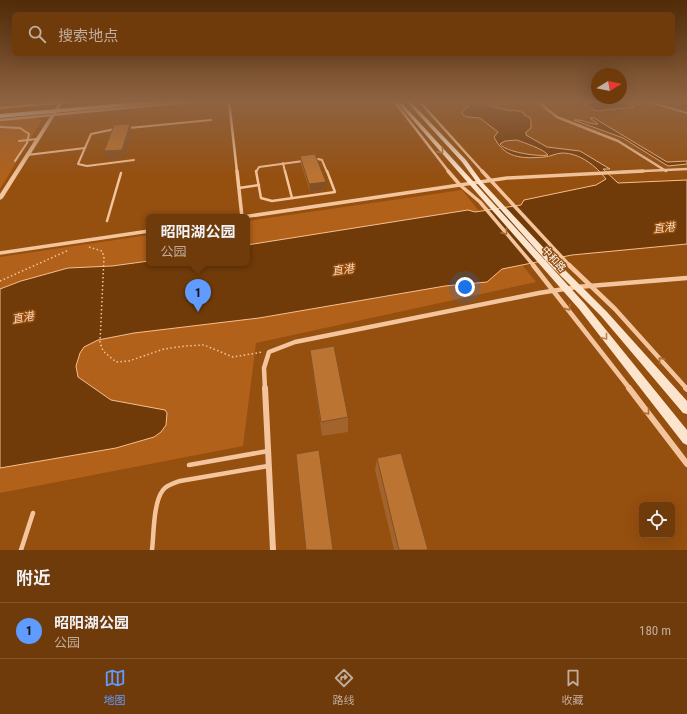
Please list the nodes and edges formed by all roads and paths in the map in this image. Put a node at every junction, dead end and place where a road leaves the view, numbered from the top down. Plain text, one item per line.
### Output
1 (0, 127) edge
2 (45, 127) edge
3 (139, 127) edge
4 (233, 127) edge
5 (414, 127) edge
6 (420, 127) edge
7 (432, 127) edge
8 (443, 127) edge
9 (582, 127) edge
10 (125, 128) edge
11 (117, 129) edge
12 (37, 139) junction
13 (28, 140) junction
14 (19, 141) dead end
15 (85, 148) junction
16 (27, 155) junction
17 (134, 160) dead end
18 (15, 161) dead end
19 (283, 163) junction
20 (687, 169) edge
21 (667, 171) junction
22 (121, 173) dead end
23 (492, 180) junction
24 (480, 183) junction
25 (472, 184) junction
26 (460, 185) junction
27 (259, 186) junction
28 (239, 188) junction
29 (0, 198) edge
30 (292, 198) junction
31 (242, 214) edge
32 (250, 216) edge
33 (107, 221) dead end
34 (146, 231) edge
35 (89, 247) dead end
36 (72, 249) dead end
37 (0, 253) edge
38 (544, 265) junction
39 (687, 278) edge
40 (0, 281) edge
41 (593, 286) junction
42 (577, 287) junction
43 (566, 288) junction
44 (556, 291) junction
45 (269, 352) junction
46 (687, 389) edge
47 (687, 409) edge
48 (687, 439) edge
49 (268, 451) junction
50 (189, 464) dead end
51 (687, 464) edge
52 (269, 466) junction
53 (33, 514) dead end
54 (21, 550) edge
55 (152, 550) edge
56 (273, 550) edge

1 - 13 lane
2 - 12 street
3 - 10 lane
4 - 28 street
5 - 26 street
6 -> 25 main road, 中和路
7 - 24 main road, 中和路
8 - 23 street
9 - 21 street
11 - 15 lane
12 - 13 lane
12 - 16 street
13 - 14 lane
13 - 18 lane
15 - 16 lane
15 - 17 lane
16 - 29 street
19 - 27 lane
19 - 30 lane
19 - 30 lane
20 - 21 street
21 - 23 street
22 - 33 lane
23 - 24 street
23 - 41 street
24 - 25 street
24 - 38 main road, 中和路
25 - 26 street
25 - 38 main road, 中和路
26 - 32 street
26 -> 38 street
27 - 28 lane
27 - 30 lane
28 - 31 street
34 - 37 street
35 - 45 path
36 - 40 path
38 - 42 main road, 中和路
38 - 43 main road, 中和路
38 - 44 street
39 - 41 street
41 - 42 street
46 -> 41 street
42 - 43 street
42 - 47 main road, 中和路
43 - 44 street
43 -> 48 main road, 中和路
44 - 45 street
44 -> 51 street
45 - 49 street
49 - 50 lane
49 - 52 street
52 - 55 lane
52 - 56 street
53 - 54 lane

